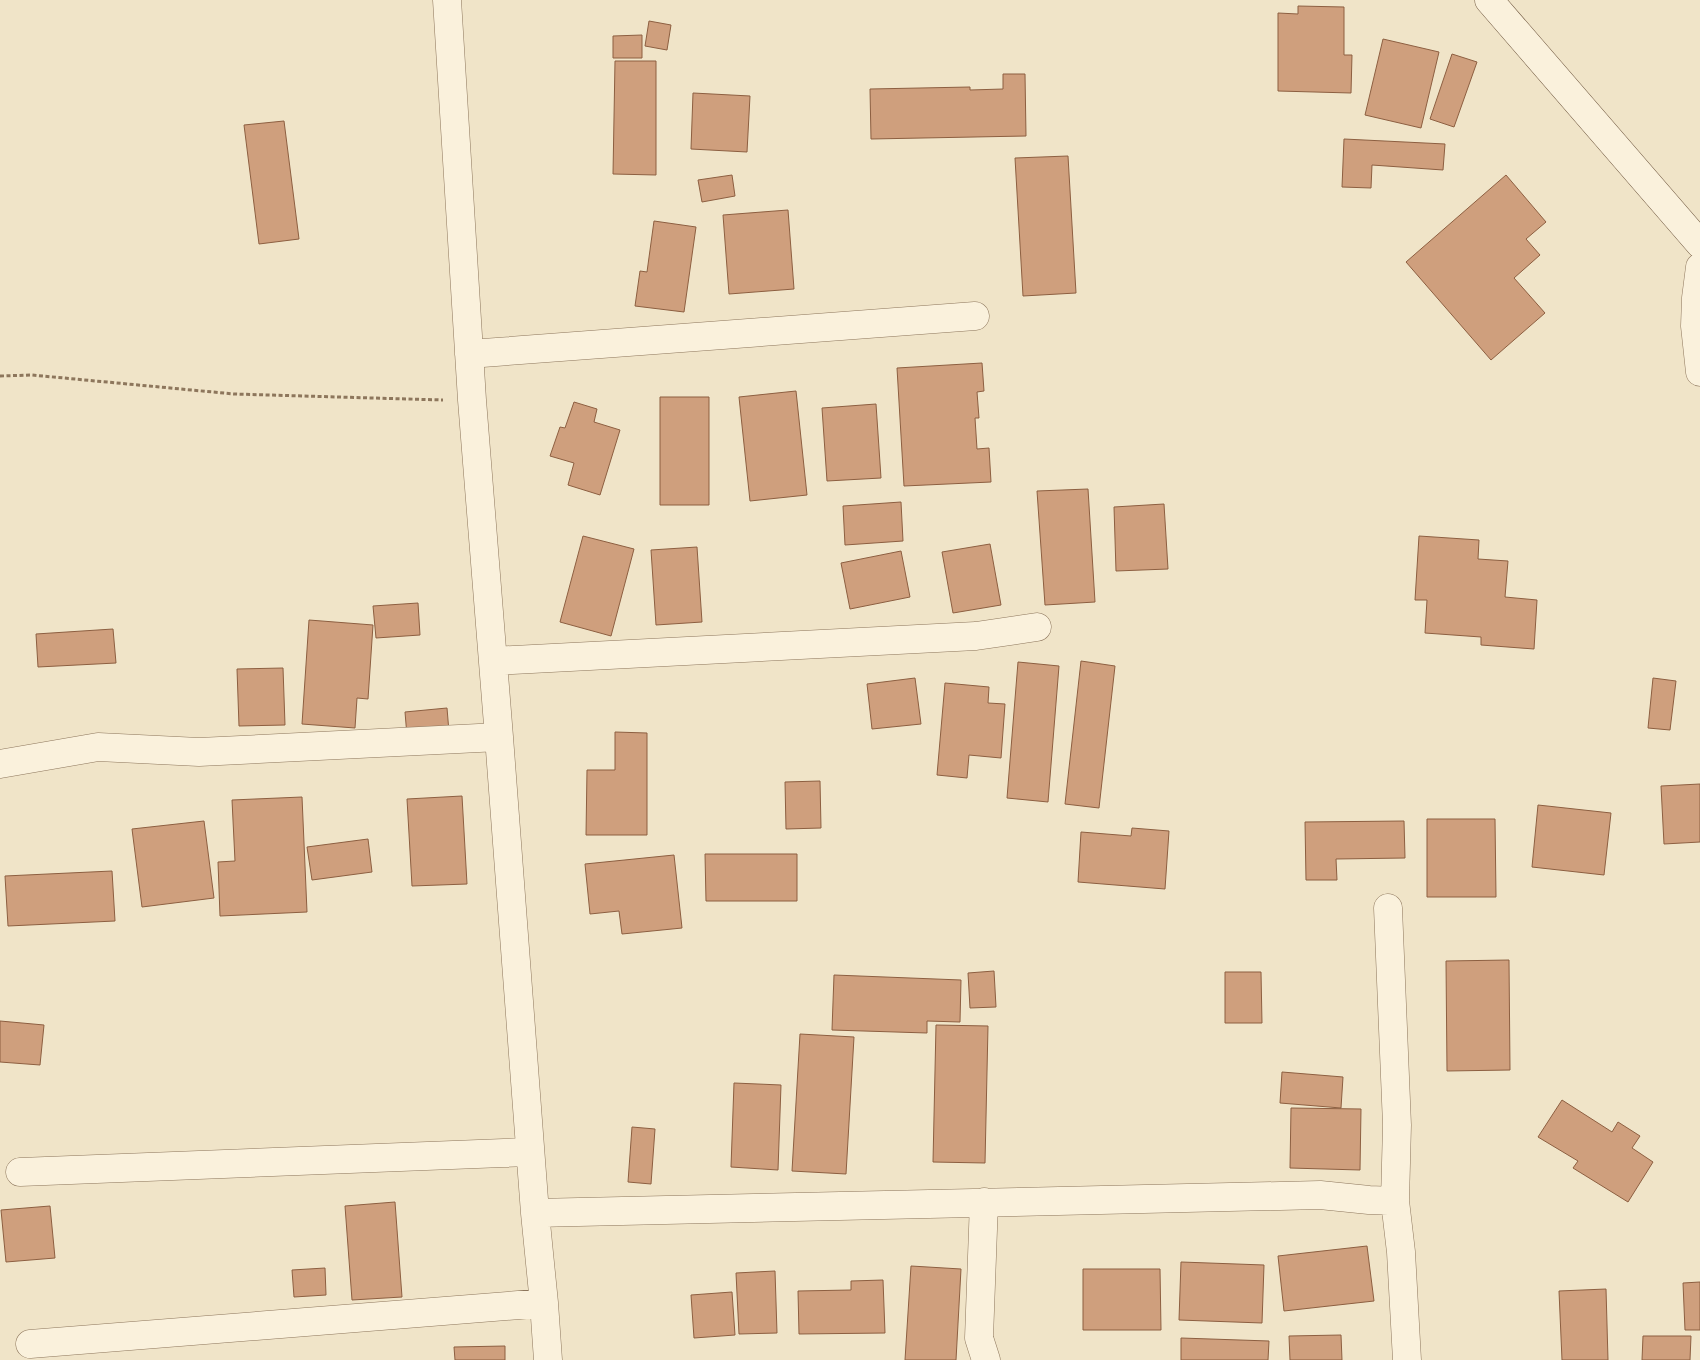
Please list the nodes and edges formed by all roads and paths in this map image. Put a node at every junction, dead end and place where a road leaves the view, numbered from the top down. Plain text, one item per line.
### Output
1 (447, 0) edge
2 (1489, 0) edge
3 (1700, 244) edge
4 (1700, 267) edge
5 (975, 316) dead end
6 (469, 354) junction
7 (1700, 372) edge
8 (0, 376) edge
9 (472, 400) junction
10 (1037, 627) dead end
11 (493, 661) junction
12 (499, 736) junction
13 (0, 764) edge
14 (1388, 908) dead end
15 (530, 1152) junction
16 (20, 1172) dead end
17 (1395, 1201) junction
18 (984, 1202) junction
19 (535, 1213) junction
20 (544, 1304) junction
21 (30, 1344) dead end
22 (548, 1360) edge
23 (986, 1360) edge
24 (1407, 1360) edge

1 - 6 street
2 - 3 street
4 - 7 street
5 - 6 street
6 - 9 street
8 - 9 path
9 - 11 street
10 - 11 street
11 - 12 street
12 - 13 street
12 - 15 street
14 - 17 street
15 - 16 street
15 - 19 street
17 - 18 street
17 - 24 street
18 - 19 street
18 - 23 street
19 - 20 street
20 - 21 street
20 - 22 street

